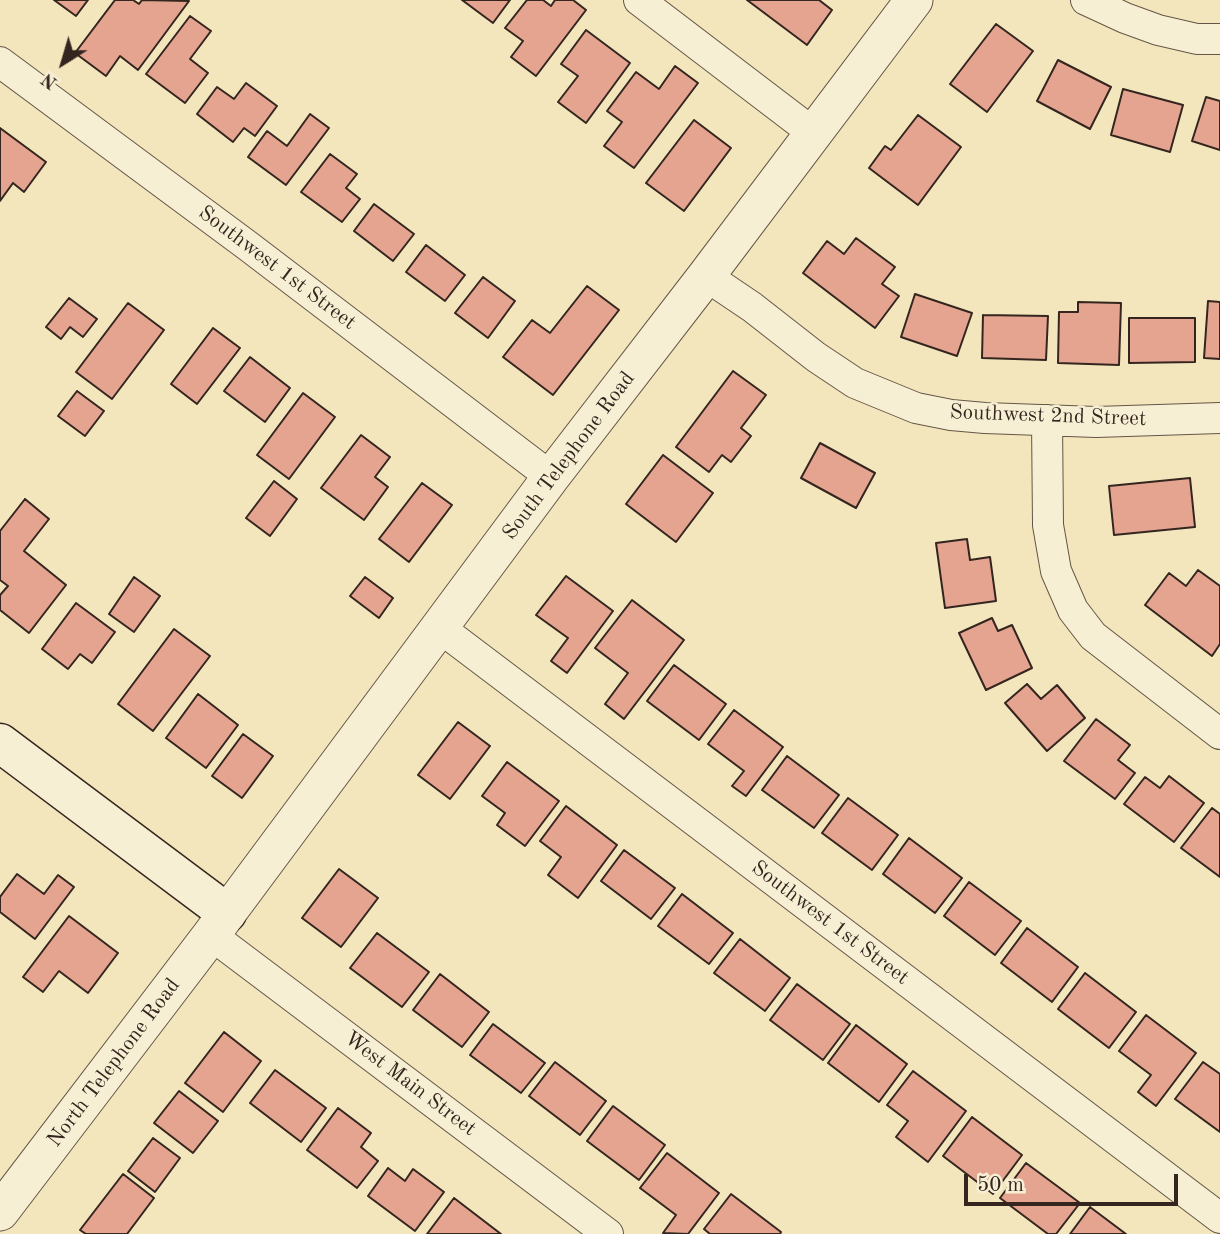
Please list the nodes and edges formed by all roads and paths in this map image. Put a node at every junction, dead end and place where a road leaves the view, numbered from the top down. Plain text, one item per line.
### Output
1 (639, 0) edge
2 (914, 0) edge
3 (1086, 0) edge
4 (1220, 39) edge
5 (0, 62) edge
6 (812, 132) junction
7 (706, 276) junction
8 (1220, 418) edge
9 (1047, 420) junction
10 (551, 477) junction
11 (440, 628) junction
12 (1220, 734) edge
13 (0, 743) edge
14 (219, 924) junction
15 (0, 1212) edge
16 (1220, 1218) edge
17 (608, 1234) edge

1 - 6 street
2 - 6 street, South Telephone Road
3 - 4 street
5 - 10 street, Southwest 1st Street
6 - 7 street, South Telephone Road
7 - 9 street, Southwest 2nd Street
7 - 10 street, South Telephone Road
8 - 9 street, Southwest 2nd Street
9 - 12 street
10 - 11 street, South Telephone Road
11 - 14 street, South Telephone Road
11 - 16 street, Southwest 1st Street
13 - 14 main road, West Main Street
14 - 15 street, North Telephone Road
14 - 17 street, West Main Street

